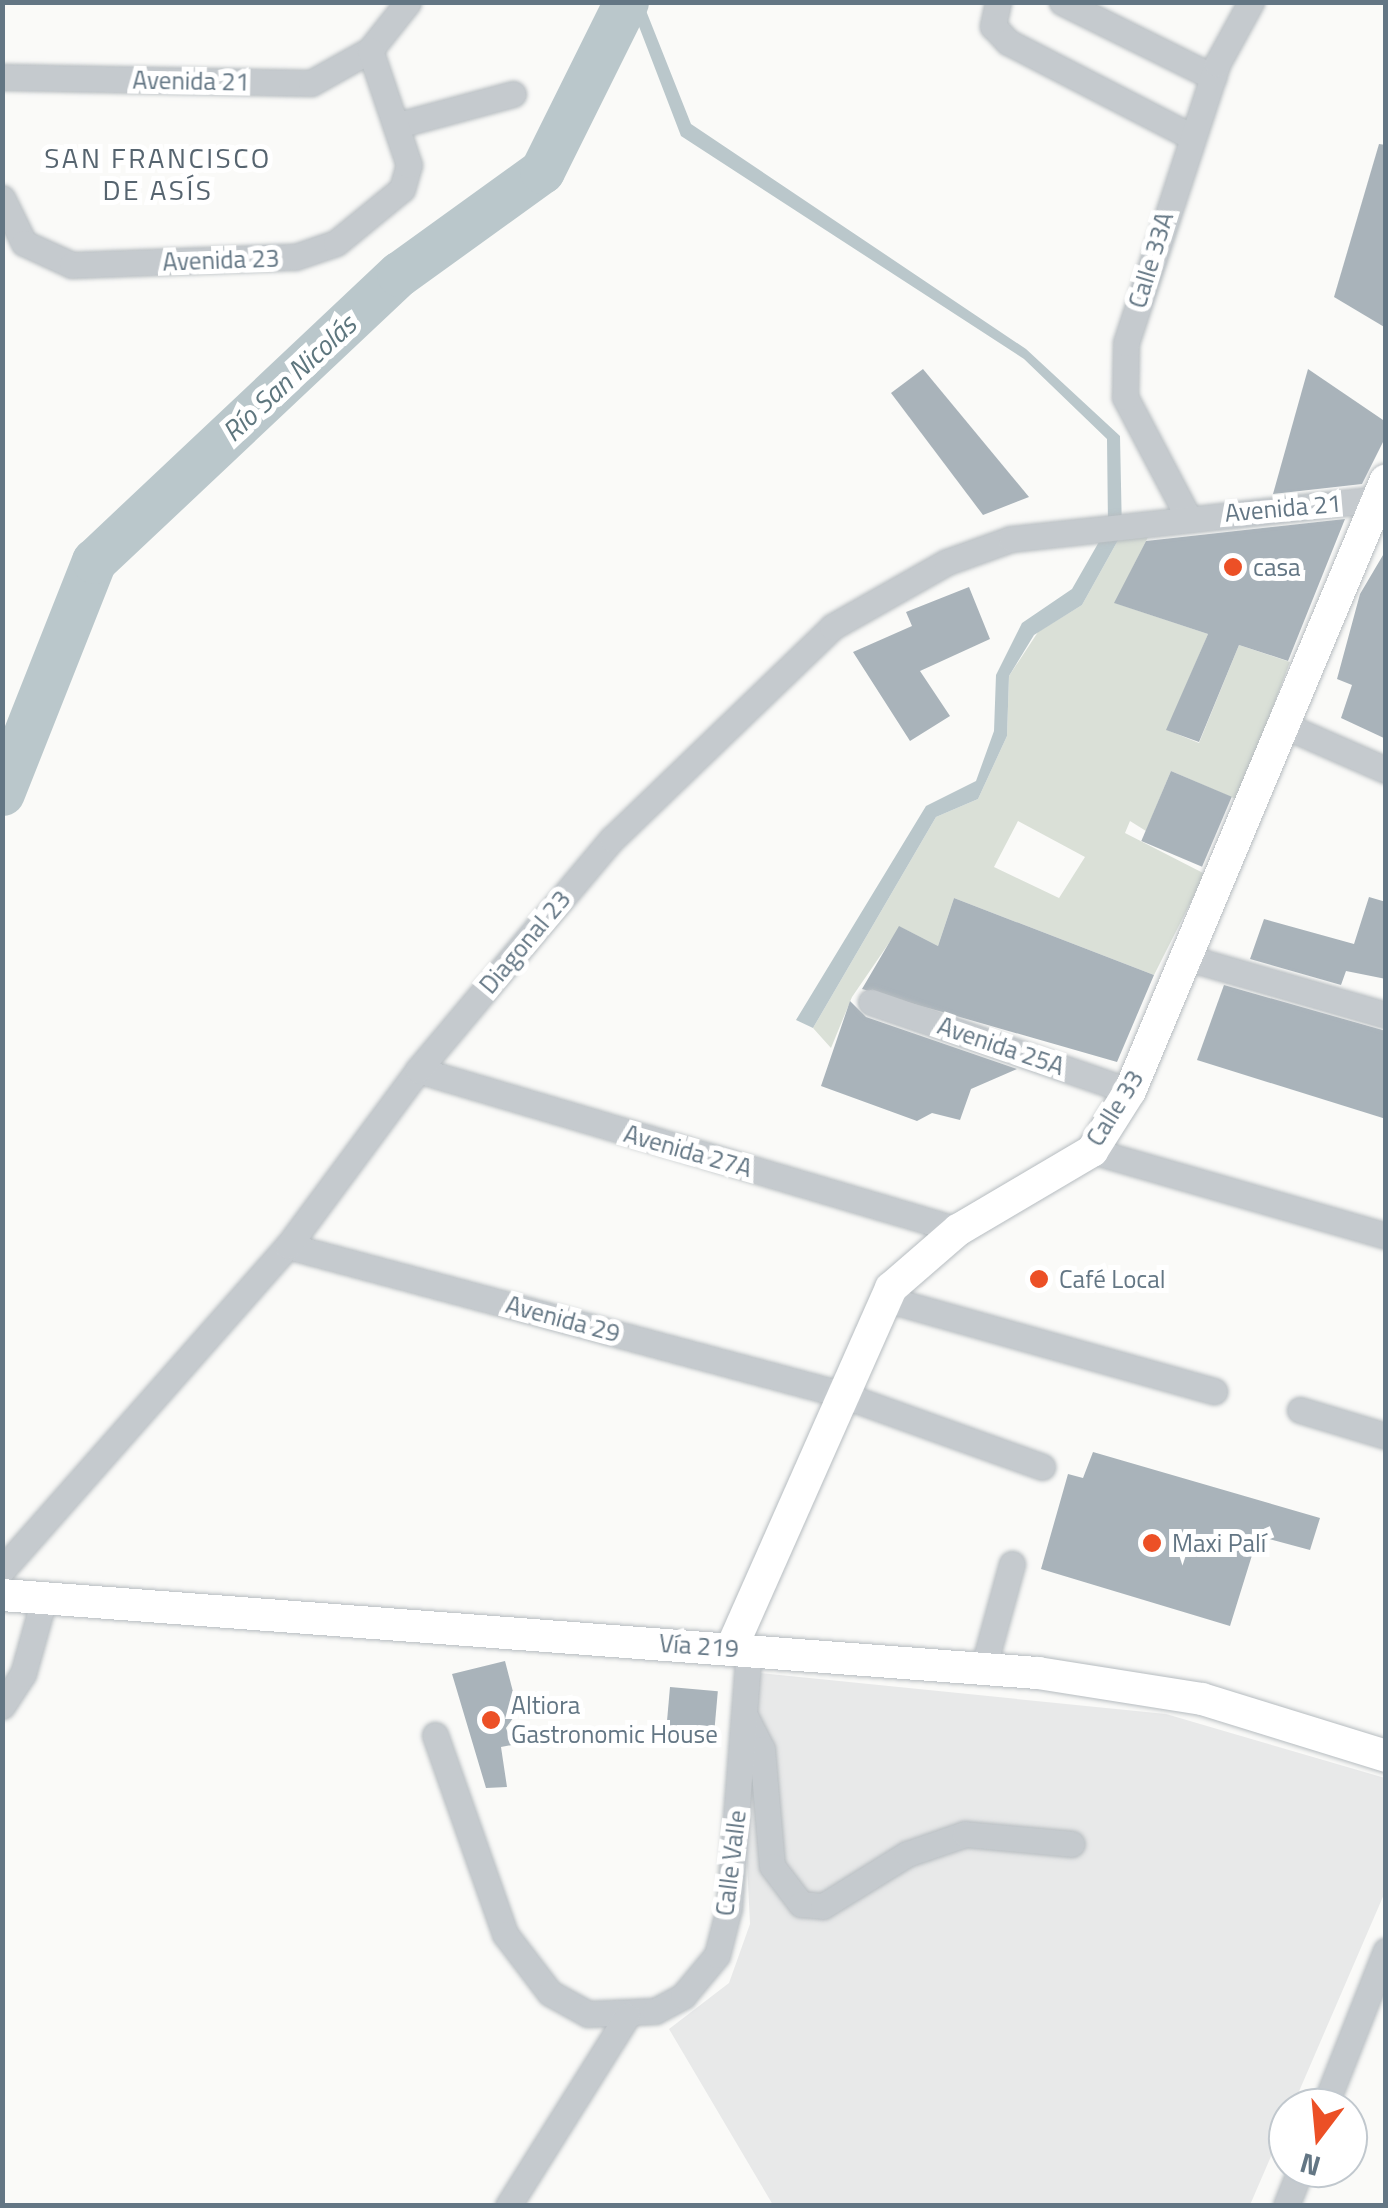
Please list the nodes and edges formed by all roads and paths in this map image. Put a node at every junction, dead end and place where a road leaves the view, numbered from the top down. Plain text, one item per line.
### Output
1 (408, 2) edge
2 (998, 2) edge
3 (1062, 2) edge
4 (1251, 2) edge
5 (370, 50) junction
6 (2, 77) edge
7 (1212, 77) junction
8 (513, 94) dead end
9 (398, 125) junction
10 (1192, 138) junction
11 (2, 198) edge
12 (1382, 490) edge
13 (1188, 517) junction
14 (1281, 724) junction
15 (1386, 770) edge
16 (1191, 959) junction
17 (871, 1002) dead end
18 (1386, 1016) edge
19 (418, 1070) junction
20 (1130, 1091) junction
21 (1092, 1151) junction
22 (958, 1230) junction
23 (1386, 1236) edge
24 (288, 1246) junction
25 (886, 1299) junction
26 (1214, 1391) dead end
27 (837, 1393) junction
28 (1300, 1410) dead end
29 (1386, 1436) edge
30 (1042, 1467) dead end
31 (1012, 1564) dead end
32 (2, 1570) edge
33 (45, 1595) junction
34 (2, 1596) edge
35 (741, 1648) junction
36 (983, 1669) junction
37 (2, 1706) edge
38 (746, 1718) junction
39 (435, 1735) dead end
40 (1386, 1756) edge
41 (1072, 1844) dead end
42 (1386, 1951) edge
43 (627, 2016) junction
44 (1332, 2088) edge
45 (508, 2206) edge

1 - 5 street
2 - 10 street
3 - 7 street
4 - 7 street, Calle 33A
5 - 6 street, Avenida 21
5 - 9 street
7 - 10 street, Calle 33A
8 - 9 street
9 - 11 street, Avenida 23
10 - 13 street, Calle 33A
12 - 13 street, Avenida 21
12 - 14 main road, Calle 33
13 - 19 street, Diagonal 23
14 - 15 street
14 - 16 main road, Calle 33
16 - 18 street
16 - 20 main road, Calle 33
17 - 20 street, Avenida 25A
19 - 22 street, Avenida 27A
19 - 24 street, Diagonal 23
20 - 21 main road, Calle 33
21 - 22 main road, Calle 33
21 - 23 street
22 - 25 main road, Calle 33
24 - 27 street, Avenida 29
24 - 32 street, Diagonal 23
25 - 26 street
25 - 27 main road, Calle 33
27 - 30 street, Avenida 29
27 - 35 main road, Calle 33
28 - 29 street
31 - 36 street
33 - 34 main road, Vía 219
33 - 35 main road, Vía 219
33 - 37 street
35 - 36 main road, Vía 219
35 - 38 street, Calle Valle
36 - 40 main road, Vía 219
38 - 41 street
38 - 43 street, Calle Valle
39 - 43 street, Calle Valle
42 - 44 street
43 - 45 street

